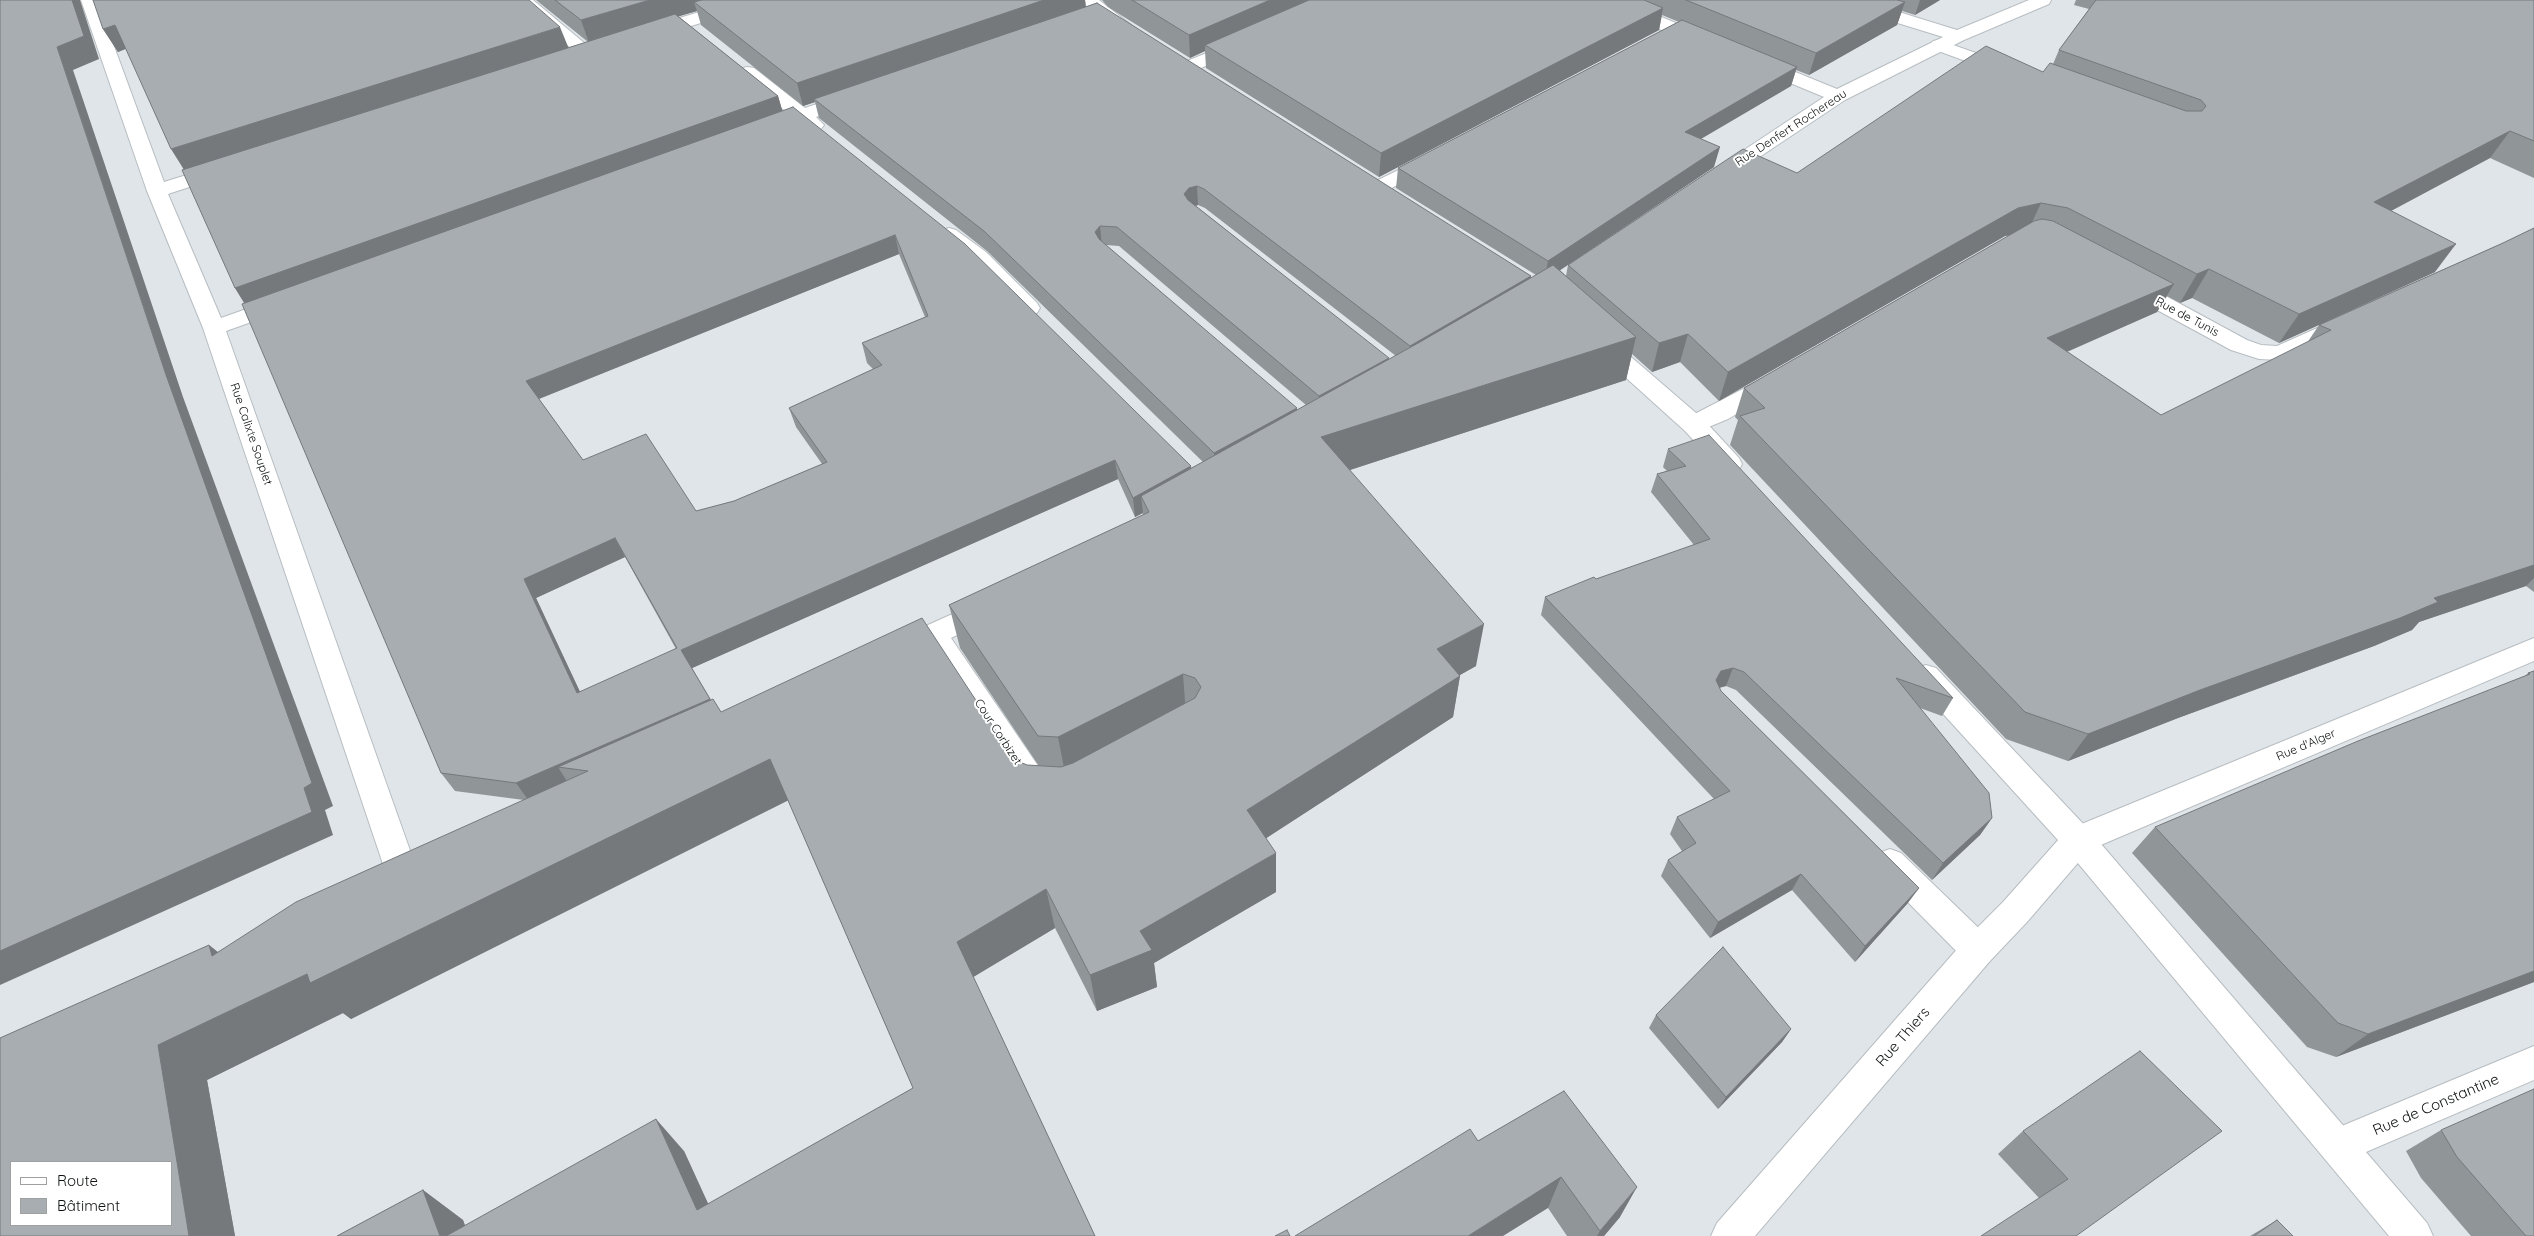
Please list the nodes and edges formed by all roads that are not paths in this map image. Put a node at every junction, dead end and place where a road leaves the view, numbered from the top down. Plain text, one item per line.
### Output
1 (89, 0) edge
2 (523, 0) edge
3 (757, 0) edge
4 (1606, 0) edge
5 (1842, 0) edge
6 (2043, 0) edge
7 (1095, 7) edge
8 (684, 22) junction
9 (1677, 30) junction
10 (699, 34) edge
11 (1958, 36) junction
12 (1141, 37) edge
13 (630, 38) edge
14 (1695, 38) edge
15 (1251, 40) edge
16 (1659, 40) edge
17 (1939, 45) junction
18 (604, 47) edge
19 (586, 52) junction
20 (1164, 52) edge
21 (1739, 56) edge
22 (567, 58) edge
23 (736, 63) edge
24 (1188, 67) junction
25 (2019, 75) edge
26 (1213, 83) edge
27 (868, 92) edge
28 (1838, 96) junction
29 (802, 115) junction
30 (746, 135) edge
31 (833, 140) edge
32 (1448, 151) edge
33 (241, 164) edge
34 (1352, 172) edge
35 (1708, 182) edge
36 (1377, 188) junction
37 (157, 191) junction
38 (1402, 204) edge
39 (932, 220) edge
40 (2108, 274) edge
41 (298, 298) edge
42 (2362, 315) edge
43 (1042, 320) edge
44 (1583, 327) edge
45 (214, 328) junction
46 (1789, 373) edge
47 (1694, 425) junction
48 (1746, 482) edge
49 (1012, 597) edge
50 (934, 634) junction
51 (2534, 649) edge
52 (1911, 660) edge
53 (872, 663) edge
54 (1061, 793) edge
55 (2078, 840) junction
56 (1873, 845) edge
57 (402, 873) edge
58 (1978, 950) junction
59 (2534, 1063) edge
60 (2338, 1146) junction
61 (1730, 1236) edge
62 (2414, 1236) edge

1 - 37 street, Rue Calixte Souplet
2 - 19 street
3 - 8 street
4 - 9 street
5 - 11 street
6 - 11 street, Rue Denfert Rochereau
7 - 12 street
8 - 10 street
8 - 13 street
9 - 14 street
9 - 16 street
11 - 17 street, Rue Denfert Rochereau
15 - 24 street
17 - 25 street
17 - 28 street, Rue Denfert Rochereau
18 - 19 street
19 - 22 street
20 - 24 street
21 - 28 street
23 - 29 street
24 - 26 street
27 - 29 street
28 - 35 street, Rue Denfert Rochereau
29 - 30 street
29 - 31 street
32 - 36 street
33 - 37 street
34 - 36 street
36 - 38 street
37 - 45 street, Rue Calixte Souplet
39 - 43 street
40 - 42 street, Rue de Tunis
41 - 45 street
44 - 47 street
45 - 57 street, Rue Calixte Souplet
46 - 47 street
47 - 48 street
49 - 50 street
50 - 53 street
50 - 54 street, Cour Corbizet
51 - 55 street, Rue d'Alger
52 - 55 street
55 - 58 street, Rue Thiers
55 - 60 street
56 - 58 street
58 - 61 street, Rue Thiers
59 - 60 street, Rue de Constantine
60 - 62 street

